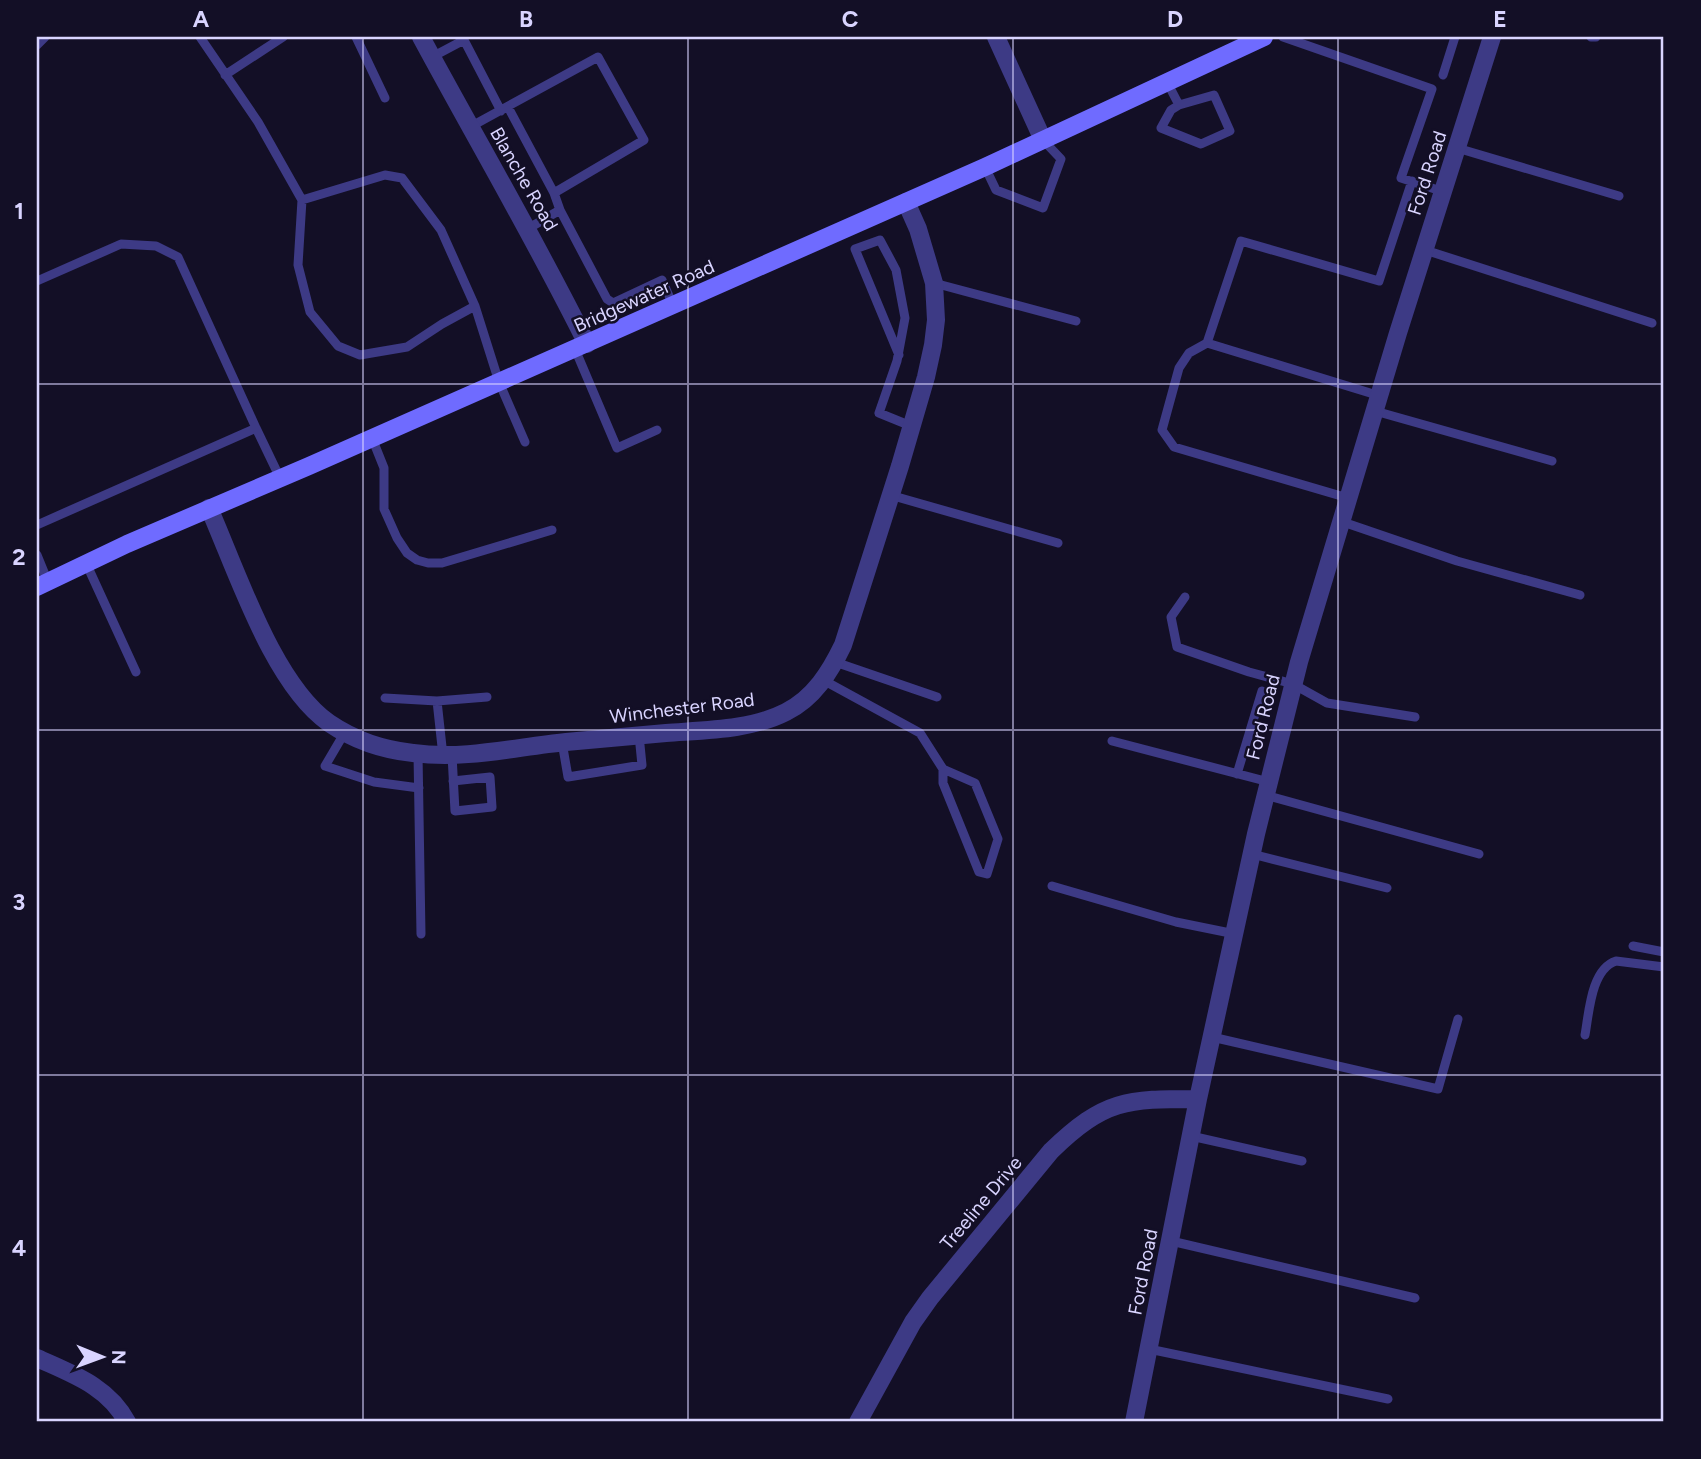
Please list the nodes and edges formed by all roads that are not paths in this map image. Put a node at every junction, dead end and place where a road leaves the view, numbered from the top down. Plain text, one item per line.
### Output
1 (45, 37) edge
2 (200, 37) edge
3 (283, 37) edge
4 (356, 37) edge
5 (421, 37) edge
6 (996, 37) edge
7 (1264, 37) edge
8 (1283, 37) edge
9 (1455, 37) edge
10 (1492, 37) edge
11 (37, 45) edge
12 (432, 57) junction
13 (225, 75) junction
14 (1443, 75) dead end
15 (1167, 82) junction
16 (384, 98) dead end
17 (1180, 105) junction
18 (505, 109) junction
19 (470, 127) junction
20 (1043, 140) junction
21 (1457, 148) junction
22 (985, 167) junction
23 (1412, 181) junction
24 (1444, 192) junction
25 (554, 193) junction
26 (1619, 196) dead end
27 (302, 200) junction
28 (906, 202) junction
29 (560, 210) junction
30 (528, 228) junction
31 (1425, 250) junction
32 (37, 281) edge
33 (934, 284) junction
34 (673, 305) junction
35 (475, 306) junction
36 (1076, 321) dead end
37 (1652, 323) dead end
38 (1207, 343) junction
39 (581, 346) junction
40 (899, 355) junction
41 (499, 382) junction
42 (1377, 403) junction
43 (911, 426) junction
44 (256, 428) junction
45 (657, 430) dead end
46 (372, 438) junction
47 (525, 442) dead end
48 (1552, 461) dead end
49 (280, 478) junction
50 (890, 495) junction
51 (1348, 498) junction
52 (209, 508) junction
53 (1340, 521) junction
54 (37, 525) edge
55 (552, 530) dead end
56 (1058, 543) dead end
57 (37, 555) edge
58 (86, 563) junction
59 (42, 584) edge
60 (1580, 596) dead end
61 (1185, 597) dead end
62 (835, 662) junction
63 (136, 672) dead end
64 (823, 680) junction
65 (1293, 684) junction
66 (1262, 691) dead end
67 (487, 697) dead end
68 (937, 697) dead end
69 (385, 698) dead end
70 (438, 701) junction
71 (1415, 717) dead end
72 (345, 732) junction
73 (639, 735) junction
74 (1112, 741) dead end
75 (562, 742) junction
76 (418, 754) junction
77 (448, 755) junction
78 (943, 769) junction
79 (1237, 774) junction
80 (453, 780) junction
81 (419, 788) junction
82 (1267, 789) junction
83 (1252, 854) junction
84 (1479, 854) dead end
85 (1052, 886) dead end
86 (1387, 888) dead end
87 (421, 934) dead end
88 (1235, 934) junction
89 (1633, 946) dead end
90 (1664, 952) edge
91 (1664, 967) edge
92 (1458, 1019) dead end
93 (1585, 1035) dead end
94 (1213, 1037) junction
95 (1198, 1098) junction
96 (1191, 1136) junction
97 (1302, 1161) dead end
98 (1171, 1241) junction
99 (1415, 1298) dead end
100 (1149, 1349) junction
101 (37, 1358) edge
102 (1388, 1399) dead end
103 (127, 1422) edge
104 (858, 1422) edge
105 (1134, 1422) edge

1 - 11 lane
2 - 13 lane
3 - 13 lane
4 - 16 lane
5 - 12 street, Blanche Road
6 - 20 street
7 - 15 main road, Bridgewater Road
8 - 23 lane
9 - 14 lane
10 - 21 street, Ford Road
12 - 18 lane
12 - 19 street, Blanche Road
13 - 27 lane
15 - 17 lane
15 - 20 main road, Bridgewater Road
17 - 17 lane
18 - 19 lane
18 - 25 lane
18 - 25 lane
19 - 30 street, Blanche Road
20 - 22 main road, Bridgewater Road
20 - 22 lane
21 - 24 street, Ford Road
21 - 26 lane
22 - 28 main road, Bridgewater Road
23 - 24 lane
23 - 38 lane
24 - 31 street, Ford Road
25 - 29 lane
27 - 35 lane
27 - 35 lane
28 - 33 street, Winchester Road
28 - 34 main road, Bridgewater Road
29 - 30 lane
29 - 34 lane
30 - 39 street, Blanche Road
31 - 37 lane
31 - 42 street, Ford Road
32 - 44 lane
33 - 36 lane
33 - 43 street, Winchester Road
34 - 39 main road, Bridgewater Road
35 - 41 lane
38 - 42 lane
38 - 51 lane
39 - 41 main road, Bridgewater Road
39 - 45 lane
40 - 40 lane
40 - 43 lane
41 - 46 main road, Bridgewater Road
41 - 47 lane
42 - 48 lane
42 - 51 street, Ford Road
43 - 50 street, Winchester Road
44 - 49 lane
44 - 54 lane
46 - 49 main road, Bridgewater Road
46 - 55 lane
49 - 52 main road, Bridgewater Road
50 - 56 lane
50 - 62 street, Winchester Road
51 - 53 street, Ford Road
52 - 58 main road, Bridgewater Road
52 - 72 street, Winchester Road
53 - 60 lane
53 - 65 street, Ford Road
57 - 59 lane
58 - 59 main road, Bridgewater Road
58 - 63 lane
61 - 65 lane
62 - 64 street, Winchester Road
62 - 68 lane
64 - 73 street, Winchester Road
64 - 78 lane
65 - 71 lane
65 - 82 street, Ford Road
66 - 79 lane
67 - 70 lane
69 - 70 lane
70 - 77 lane
72 - 76 street, Winchester Road
72 - 81 lane
73 - 75 street, Winchester Road
73 - 75 lane
74 - 79 lane
75 - 77 street, Winchester Road
76 - 77 street, Winchester Road
76 - 81 lane
77 - 80 lane
78 - 78 lane
79 - 82 lane
80 - 80 lane
81 - 87 lane
82 - 83 street, Ford Road
82 - 84 lane
83 - 86 lane
83 - 88 street, Ford Road
85 - 88 lane
88 - 94 street, Ford Road
89 - 90 lane
91 - 93 lane
92 - 94 lane
94 - 95 street, Ford Road
95 - 96 street, Ford Road
95 - 104 street, Treeline Drive
96 - 97 lane
96 - 98 street, Ford Road
98 - 99 lane
98 - 100 street, Ford Road
100 - 102 lane
100 - 105 street, Ford Road
101 - 103 street

